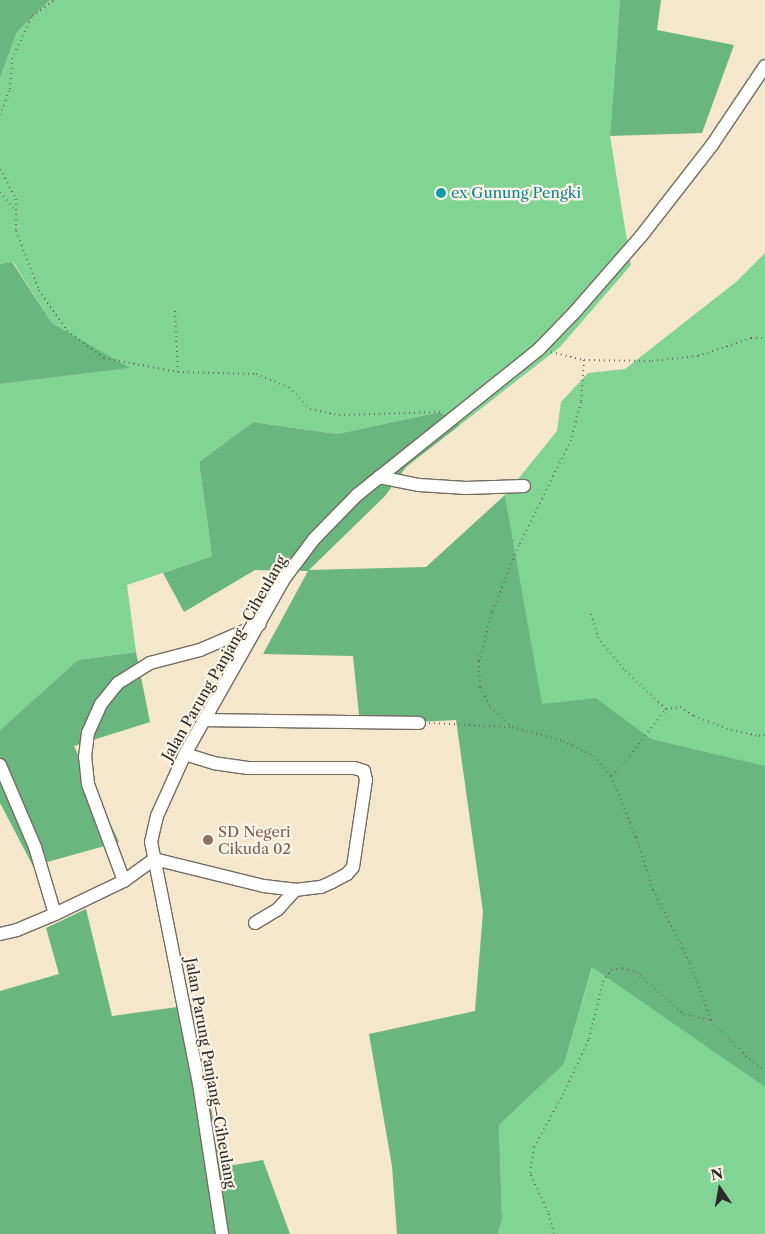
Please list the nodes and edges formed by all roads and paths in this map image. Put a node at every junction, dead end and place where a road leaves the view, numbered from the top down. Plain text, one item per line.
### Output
1 (54, 0) edge
2 (765, 66) edge
3 (0, 115) edge
4 (0, 168) edge
5 (0, 192) edge
6 (15, 210) junction
7 (175, 310) dead end
8 (765, 338) edge
9 (539, 349) junction
10 (584, 360) junction
11 (178, 372) junction
12 (444, 411) dead end
13 (379, 477) junction
14 (524, 486) dead end
15 (591, 614) dead end
16 (260, 624) junction
17 (666, 709) junction
18 (205, 720) junction
19 (419, 723) joint
20 (512, 728) junction
21 (765, 735) edge
22 (185, 754) junction
23 (0, 765) edge
24 (611, 776) junction
25 (154, 860) junction
26 (124, 881) junction
27 (295, 890) junction
28 (55, 914) junction
29 (255, 923) dead end
30 (0, 934) edge
31 (711, 1020) junction
32 (765, 1070) edge
33 (222, 1234) edge
34 (554, 1234) edge

1 - 3 path
2 - 9 street, Jalan Parung Panjang–Ciheulang
4 - 6 path
5 - 6 path
6 - 11 path
7 - 11 path
8 - 10 path
9 - 10 path
9 - 13 street, Jalan Parung Panjang–Ciheulang
10 - 20 path
11 - 12 path
13 - 14 street
13 - 16 street, Jalan Parung Panjang–Ciheulang
15 - 17 path
16 - 18 street, Jalan Parung Panjang–Ciheulang
16 - 26 street
17 - 21 path
17 - 24 path
18 - 19 street
18 - 22 street, Jalan Parung Panjang–Ciheulang
19 - 20 path
20 - 24 path
22 - 25 street, Jalan Parung Panjang–Ciheulang
22 - 27 street
23 - 28 street
24 - 31 path
25 - 26 street
25 - 27 street
25 - 33 street, Jalan Parung Panjang–Ciheulang
26 - 28 street
27 - 29 street
28 - 30 street
31 - 32 path
31 - 34 path

